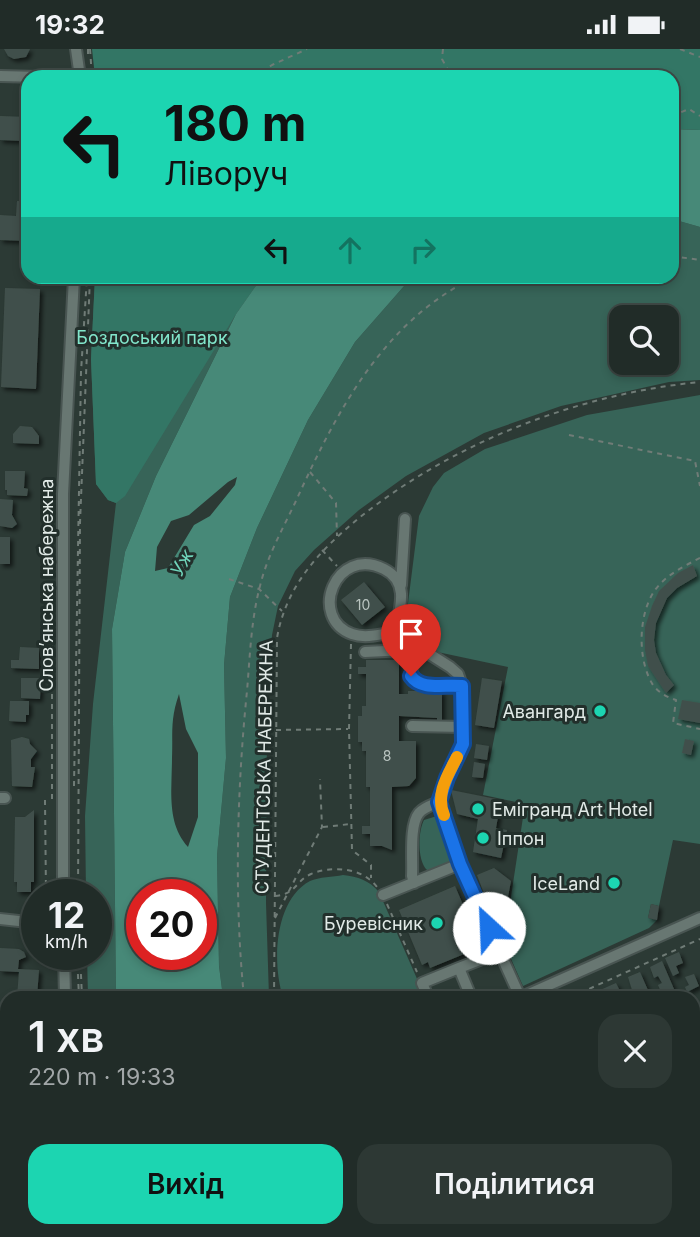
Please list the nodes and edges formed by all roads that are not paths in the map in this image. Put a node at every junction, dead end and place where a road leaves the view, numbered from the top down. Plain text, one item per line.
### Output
1 (76, 49) edge
2 (79, 70) edge
3 (0, 76) edge
4 (21, 77) edge
5 (74, 284) edge
6 (405, 519) dead end
7 (401, 585) junction
8 (395, 632) junction
9 (365, 652) dead end
10 (462, 686) junction
11 (412, 726) dead end
12 (464, 727) junction
13 (439, 802) junction
14 (460, 864) junction
15 (63, 879) edge
16 (414, 883) junction
17 (383, 895) road end
18 (700, 918) edge
19 (0, 919) edge
20 (21, 921) edge
21 (500, 952) junction
22 (459, 968) junction
23 (64, 970) edge
24 (65, 991) edge
25 (425, 991) edge
26 (469, 991) edge
27 (518, 991) edge
28 (535, 991) edge

1 - 2 street
3 - 4 street
5 - 15 street, Словʼянська набережна
6 - 7 street
7 - 8 street
7 - 8 street
8 - 10 street
9 - 10 street
10 - 12 street
11 - 12 street
12 - 13 street
13 - 14 street
13 - 16 street
14 - 16 street
14 - 21 street
16 - 17 street
18 - 28 street
19 - 20 street
21 - 22 street
21 - 27 street
22 - 25 street
22 - 26 street
23 - 24 street

